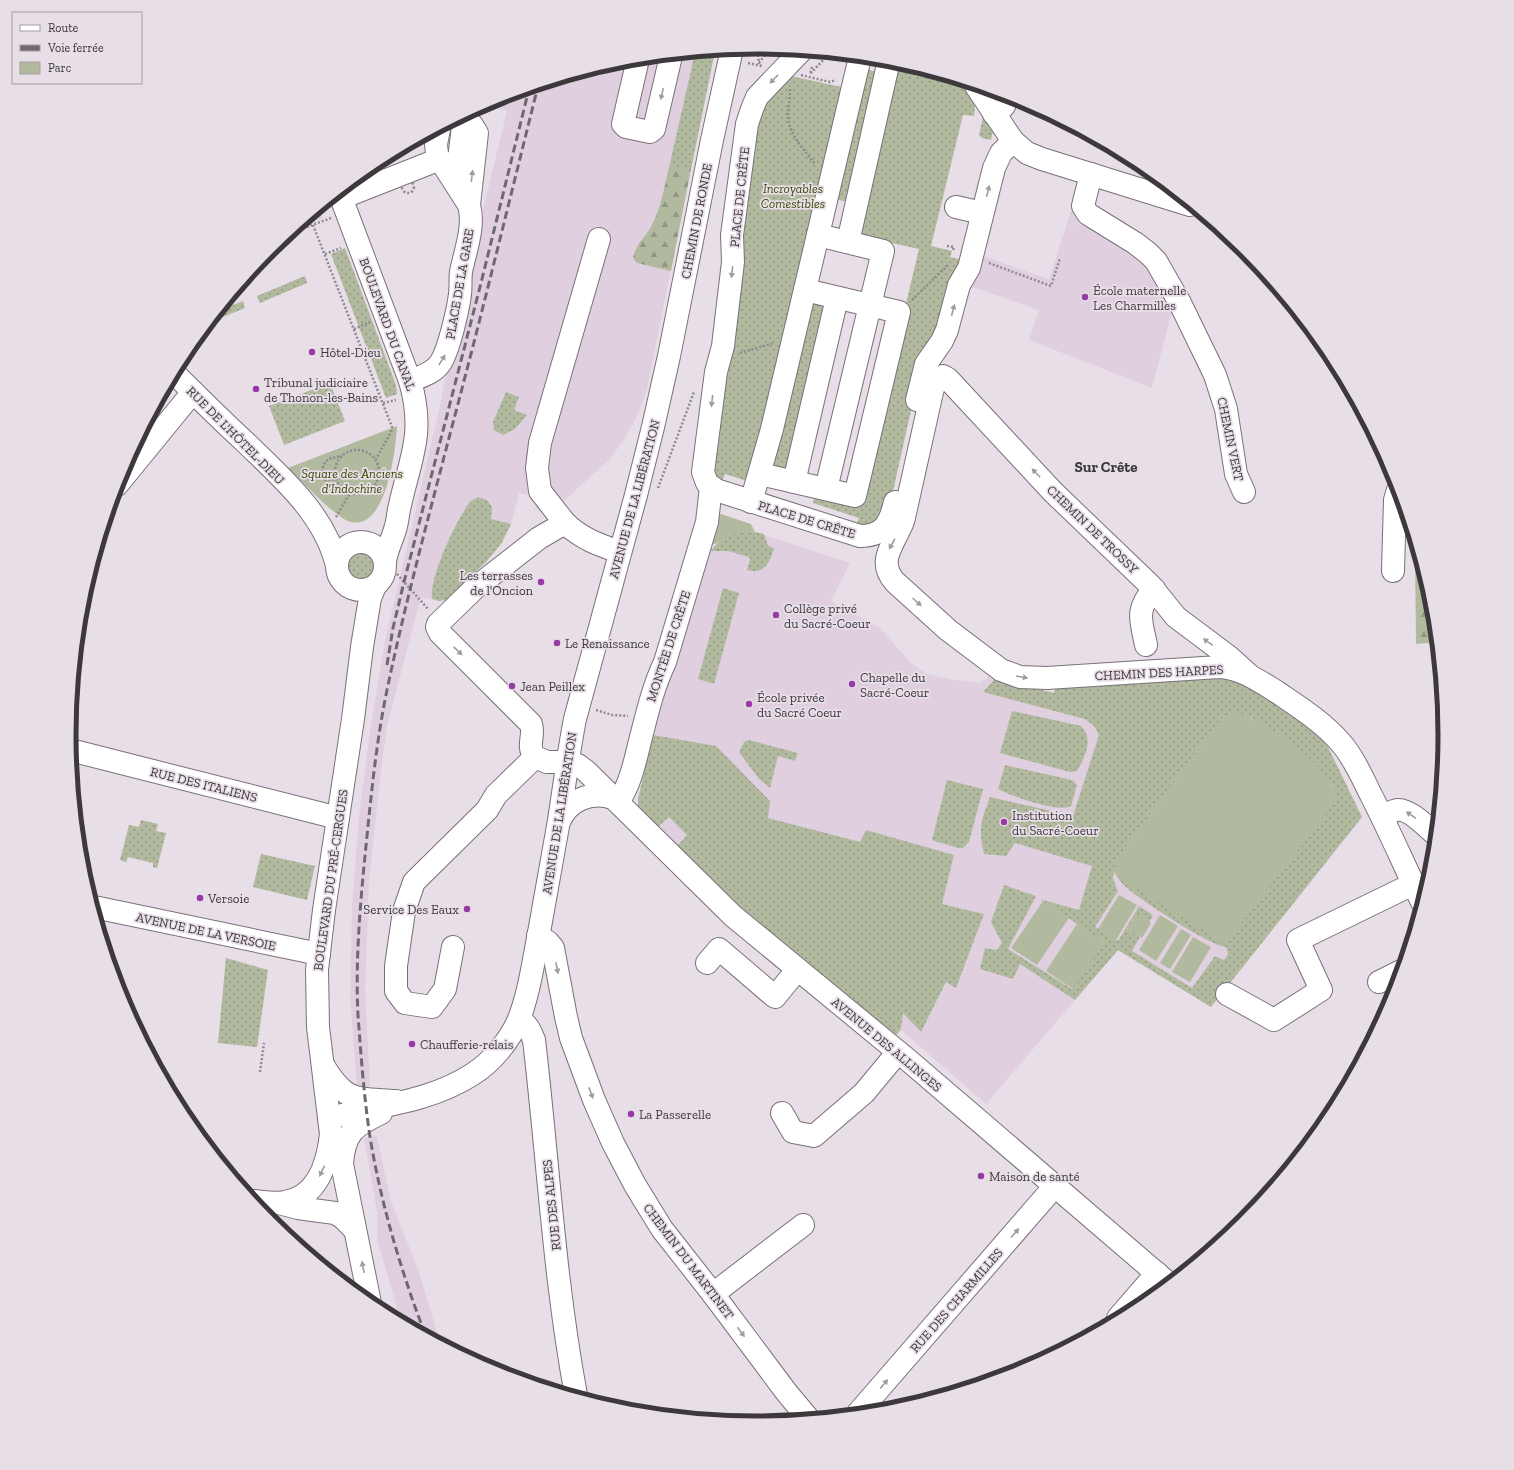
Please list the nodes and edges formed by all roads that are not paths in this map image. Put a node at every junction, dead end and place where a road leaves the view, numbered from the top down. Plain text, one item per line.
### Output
1 (731, 54) edge
2 (807, 56) edge
3 (670, 60) edge
4 (859, 62) edge
5 (637, 65) edge
6 (888, 67) edge
7 (1006, 101) edge
8 (983, 104) edge
9 (464, 120) edge
10 (459, 123) edge
11 (438, 134) edge
12 (1013, 141) junction
13 (448, 171) junction
14 (1091, 174) junction
15 (343, 194) edge
16 (340, 196) edge
17 (1181, 202) edge
18 (469, 205) junction
19 (956, 207) dead end
20 (982, 213) junction
21 (818, 235) junction
22 (599, 239) dead end
23 (848, 242) junction
24 (805, 290) junction
25 (837, 298) junction
26 (870, 306) junction
27 (178, 377) edge
28 (410, 381) junction
29 (193, 392) junction
30 (661, 393) joint
31 (130, 469) edge
32 (760, 474) junction
33 (794, 482) junction
34 (711, 487) junction
35 (826, 489) junction
36 (1244, 492) dead end
37 (1395, 499) edge
38 (751, 502) junction
39 (400, 505) junction
40 (314, 515) junction
41 (565, 523) junction
42 (363, 542) junction
43 (620, 552) junction
44 (1393, 571) dead end
45 (382, 573) junction
46 (341, 574) junction
47 (889, 575) joint
48 (1154, 589) junction
49 (1146, 645) dead end
50 (362, 647) junction
51 (1249, 675) junction
52 (76, 752) edge
53 (527, 752) junction
54 (567, 762) junction
55 (615, 800) junction
56 (1382, 816) junction
57 (338, 818) junction
58 (558, 827) junction
59 (1431, 831) edge
60 (1417, 893) edge
61 (98, 908) edge
62 (538, 936) junction
63 (453, 947) dead end
64 (319, 954) junction
65 (707, 963) dead end
66 (797, 970) junction
67 (1395, 974) edge
68 (1379, 982) dead end
69 (1227, 994) dead end
70 (519, 1019) junction
71 (898, 1052) junction
72 (321, 1062) junction
73 (406, 1102) junction
74 (782, 1113) dead end
75 (330, 1126) junction
76 (342, 1164) junction
77 (1054, 1187) junction
78 (261, 1202) edge
79 (278, 1203) junction
80 (803, 1225) dead end
81 (355, 1230) junction
82 (1162, 1278) edge
83 (368, 1293) edge
84 (712, 1294) junction
85 (1142, 1296) edge
86 (575, 1391) edge
87 (863, 1407) edge
88 (805, 1415) edge

1 - 30 street, CHEMIN DE RONDE
2 -> 34 street, PLACE DE CRÊTE
3 -> 5 street
4 - 21 street
6 - 23 street
7 - 8 street
8 - 12 street
18 -> 9 street
10 - 13 street
11 - 13 street, PLACE DE LA GARE
12 - 14 street
20 -> 12 street, PLACE DE CRÊTE
13 - 15 street
13 - 18 street, PLACE DE LA GARE
14 - 17 street
14 - 36 street, CHEMIN VERT
16 - 28 street, BOULEVARD DU CANAL
28 -> 18 street, PLACE DE LA GARE
19 - 20 street
38 -> 20 street, PLACE DE CRÊTE
21 - 23 street
21 - 24 street
22 - 41 street
23 - 26 street
24 - 25 street
24 - 32 street
25 - 26 street
25 - 33 street
26 - 35 street
26 - 35 street
27 - 29 street, RUE DE L'HÔTEL-DIEU
28 - 39 street, BOULEVARD DU CANAL
29 - 31 street
29 - 40 street, RUE DE L'HÔTEL-DIEU
30 - 43 street, AVENUE DE LA LIBÉRATION
32 - 33 street
32 - 38 street
33 - 35 street
34 - 38 street, PLACE DE CRÊTE
34 - 55 street, MONTÉE DE CRÊTE
37 - 44 street
39 - 42 street, BOULEVARD DU CANAL
39 - 45 street, BOULEVARD DU CANAL
40 - 42 street, RUE DE L'HÔTEL-DIEU
40 - 46 street, RUE DE L'HÔTEL-DIEU
41 - 43 street
41 -> 53 street
42 - 45 street, RUE DE L'HÔTEL-DIEU
42 - 46 street
43 - 54 street, AVENUE DE LA LIBÉRATION
45 - 46 street
45 - 50 street, BOULEVARD DU PRÉ-CERGUES
46 - 50 street, BOULEVARD DU PRÉ-CERGUES
48 -> 47 street, CHEMIN DE TROSSY
47 -> 51 street, CHEMIN DES HARPES
48 - 49 street
51 -> 48 street, CHEMIN DE TROSSY
50 - 57 street, BOULEVARD DU PRÉ-CERGUES
51 - 56 street, CHEMIN DES HARPES
52 - 57 street, RUE DES ITALIENS
53 - 54 street, AVENUE DES ALLINGES
53 - 63 street
54 - 55 street, AVENUE DES ALLINGES
54 - 58 street, AVENUE DE LA LIBÉRATION
55 - 58 street
55 - 66 street, AVENUE DES ALLINGES
59 -> 56 street
56 - 60 street, CHEMIN DES HARPES
57 - 64 street, BOULEVARD DU PRÉ-CERGUES
58 - 62 street, AVENUE DE LA LIBÉRATION
60 - 69 street
61 - 64 street, AVENUE DE LA VERSOIE
62 - 70 street, AVENUE DE LA LIBÉRATION
62 -> 84 street, CHEMIN DU MARTINET
64 - 72 street, BOULEVARD DU PRÉ-CERGUES
65 - 66 street
66 - 71 street, AVENUE DES ALLINGES
67 - 68 street
70 - 73 street, AVENUE DE LA LIBÉRATION
70 - 86 street, RUE DES ALPES
71 - 74 street
71 - 77 street, AVENUE DES ALLINGES
72 - 73 street
72 - 75 street, BOULEVARD DU PRÉ-CERGUES
73 - 75 street, AVENUE DE LA LIBÉRATION
73 - 76 street
75 - 76 street, BOULEVARD DU PRÉ-CERGUES
75 -> 79 street
76 - 81 street, BOULEVARD DU PRÉ-CERGUES
77 - 82 street, AVENUE DES ALLINGES
87 -> 77 street, RUE DES CHARMILLES
78 - 79 street
79 - 81 street
80 - 84 street
83 -> 81 street, BOULEVARD DU PRÉ-CERGUES
82 - 85 street
84 -> 88 street, CHEMIN DU MARTINET

